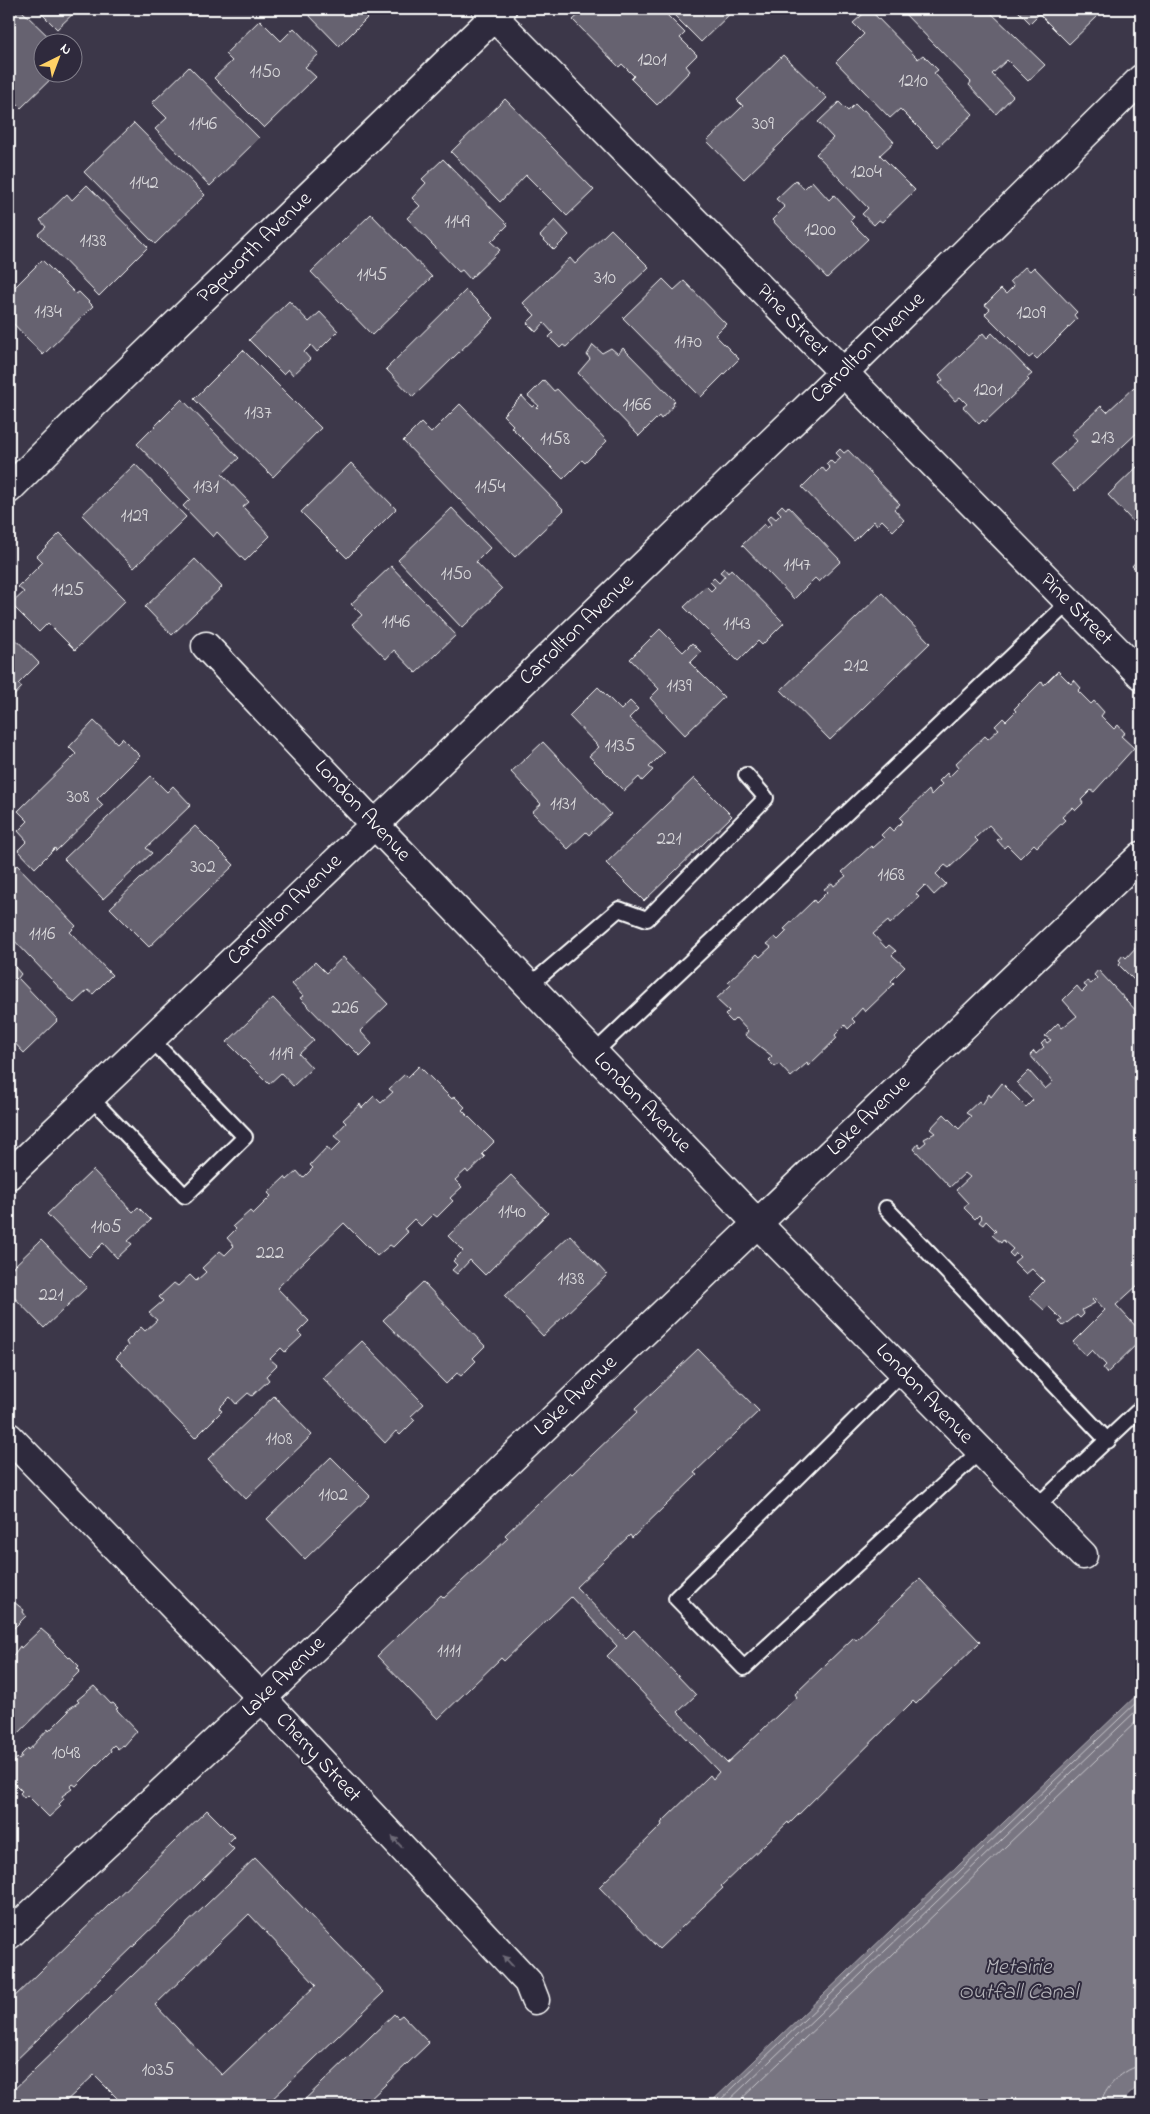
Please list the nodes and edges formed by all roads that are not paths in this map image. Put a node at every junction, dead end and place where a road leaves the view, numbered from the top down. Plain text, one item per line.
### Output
1 (494, 11) edge
2 (1141, 79) edge
3 (843, 373) junction
4 (9, 490) edge
5 (1069, 602) junction
6 (206, 646) dead end
7 (1141, 675) edge
8 (746, 775) dead end
9 (374, 824) junction
10 (1141, 856) edge
11 (530, 986) junction
12 (151, 1039) junction
13 (594, 1054) junction
14 (90, 1097) junction
15 (9, 1175) edge
16 (886, 1208) dead end
17 (757, 1223) junction
18 (903, 1372) junction
19 (1141, 1408) edge
20 (9, 1437) edge
21 (1108, 1441) junction
22 (980, 1451) junction
23 (1037, 1506) junction
24 (1084, 1555) dead end
25 (262, 1698) junction
26 (9, 1935) edge
27 (535, 2000) dead end

1 - 3 street, Pine Street
1 - 4 street, Papworth Avenue
2 - 3 street, Carrollton Avenue
3 - 5 street, Pine Street
3 - 9 street, Carrollton Avenue
5 - 7 street, Pine Street
5 - 13 lane
6 - 9 street, London Avenue
8 - 11 lane
9 - 11 street, London Avenue
9 - 12 street, Carrollton Avenue
10 - 17 street, Lake Avenue
11 - 13 street, London Avenue
12 - 14 street, Carrollton Avenue
12 - 14 lane
13 - 17 street, London Avenue
14 - 15 street, Carrollton Avenue
16 - 21 lane
17 - 18 street, London Avenue
17 - 25 street, Lake Avenue
18 - 22 street, London Avenue
18 - 22 lane
19 - 21 lane
20 - 25 street, Cherry Street
21 - 23 lane
22 - 23 street, London Avenue
23 - 24 street, London Avenue
25 - 26 street, Lake Avenue
27 -> 25 street, Cherry Street

